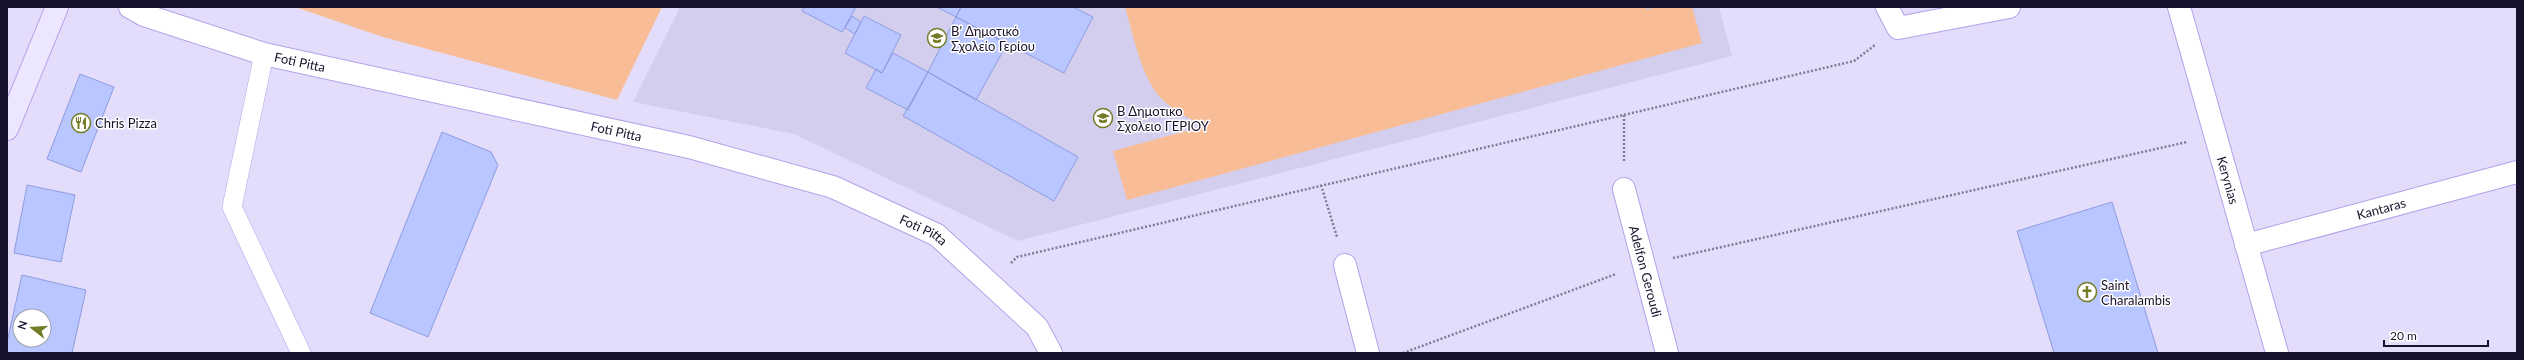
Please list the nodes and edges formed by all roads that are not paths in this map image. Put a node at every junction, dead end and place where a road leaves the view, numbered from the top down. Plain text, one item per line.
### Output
1 (56, 7) edge
2 (130, 7) edge
3 (1887, 7) edge
4 (2009, 7) edge
5 (2179, 7) edge
6 (264, 54) junction
7 (7, 129) edge
8 (2517, 172) edge
9 (1624, 189) road end
10 (2246, 244) junction
11 (1345, 265) road end
12 (301, 353) edge
13 (1051, 353) edge
14 (1368, 353) edge
15 (1667, 353) edge
16 (2277, 353) edge

1 - 7 main road
2 - 6 street, Foti Pitta
3 - 4 street
5 - 10 street, Kerynias
6 - 12 lane
6 - 13 street, Foti Pitta
8 - 10 street, Kantaras
9 - 15 street, Adelfon Geroudi
10 - 16 street, Kerynias
11 - 14 street

